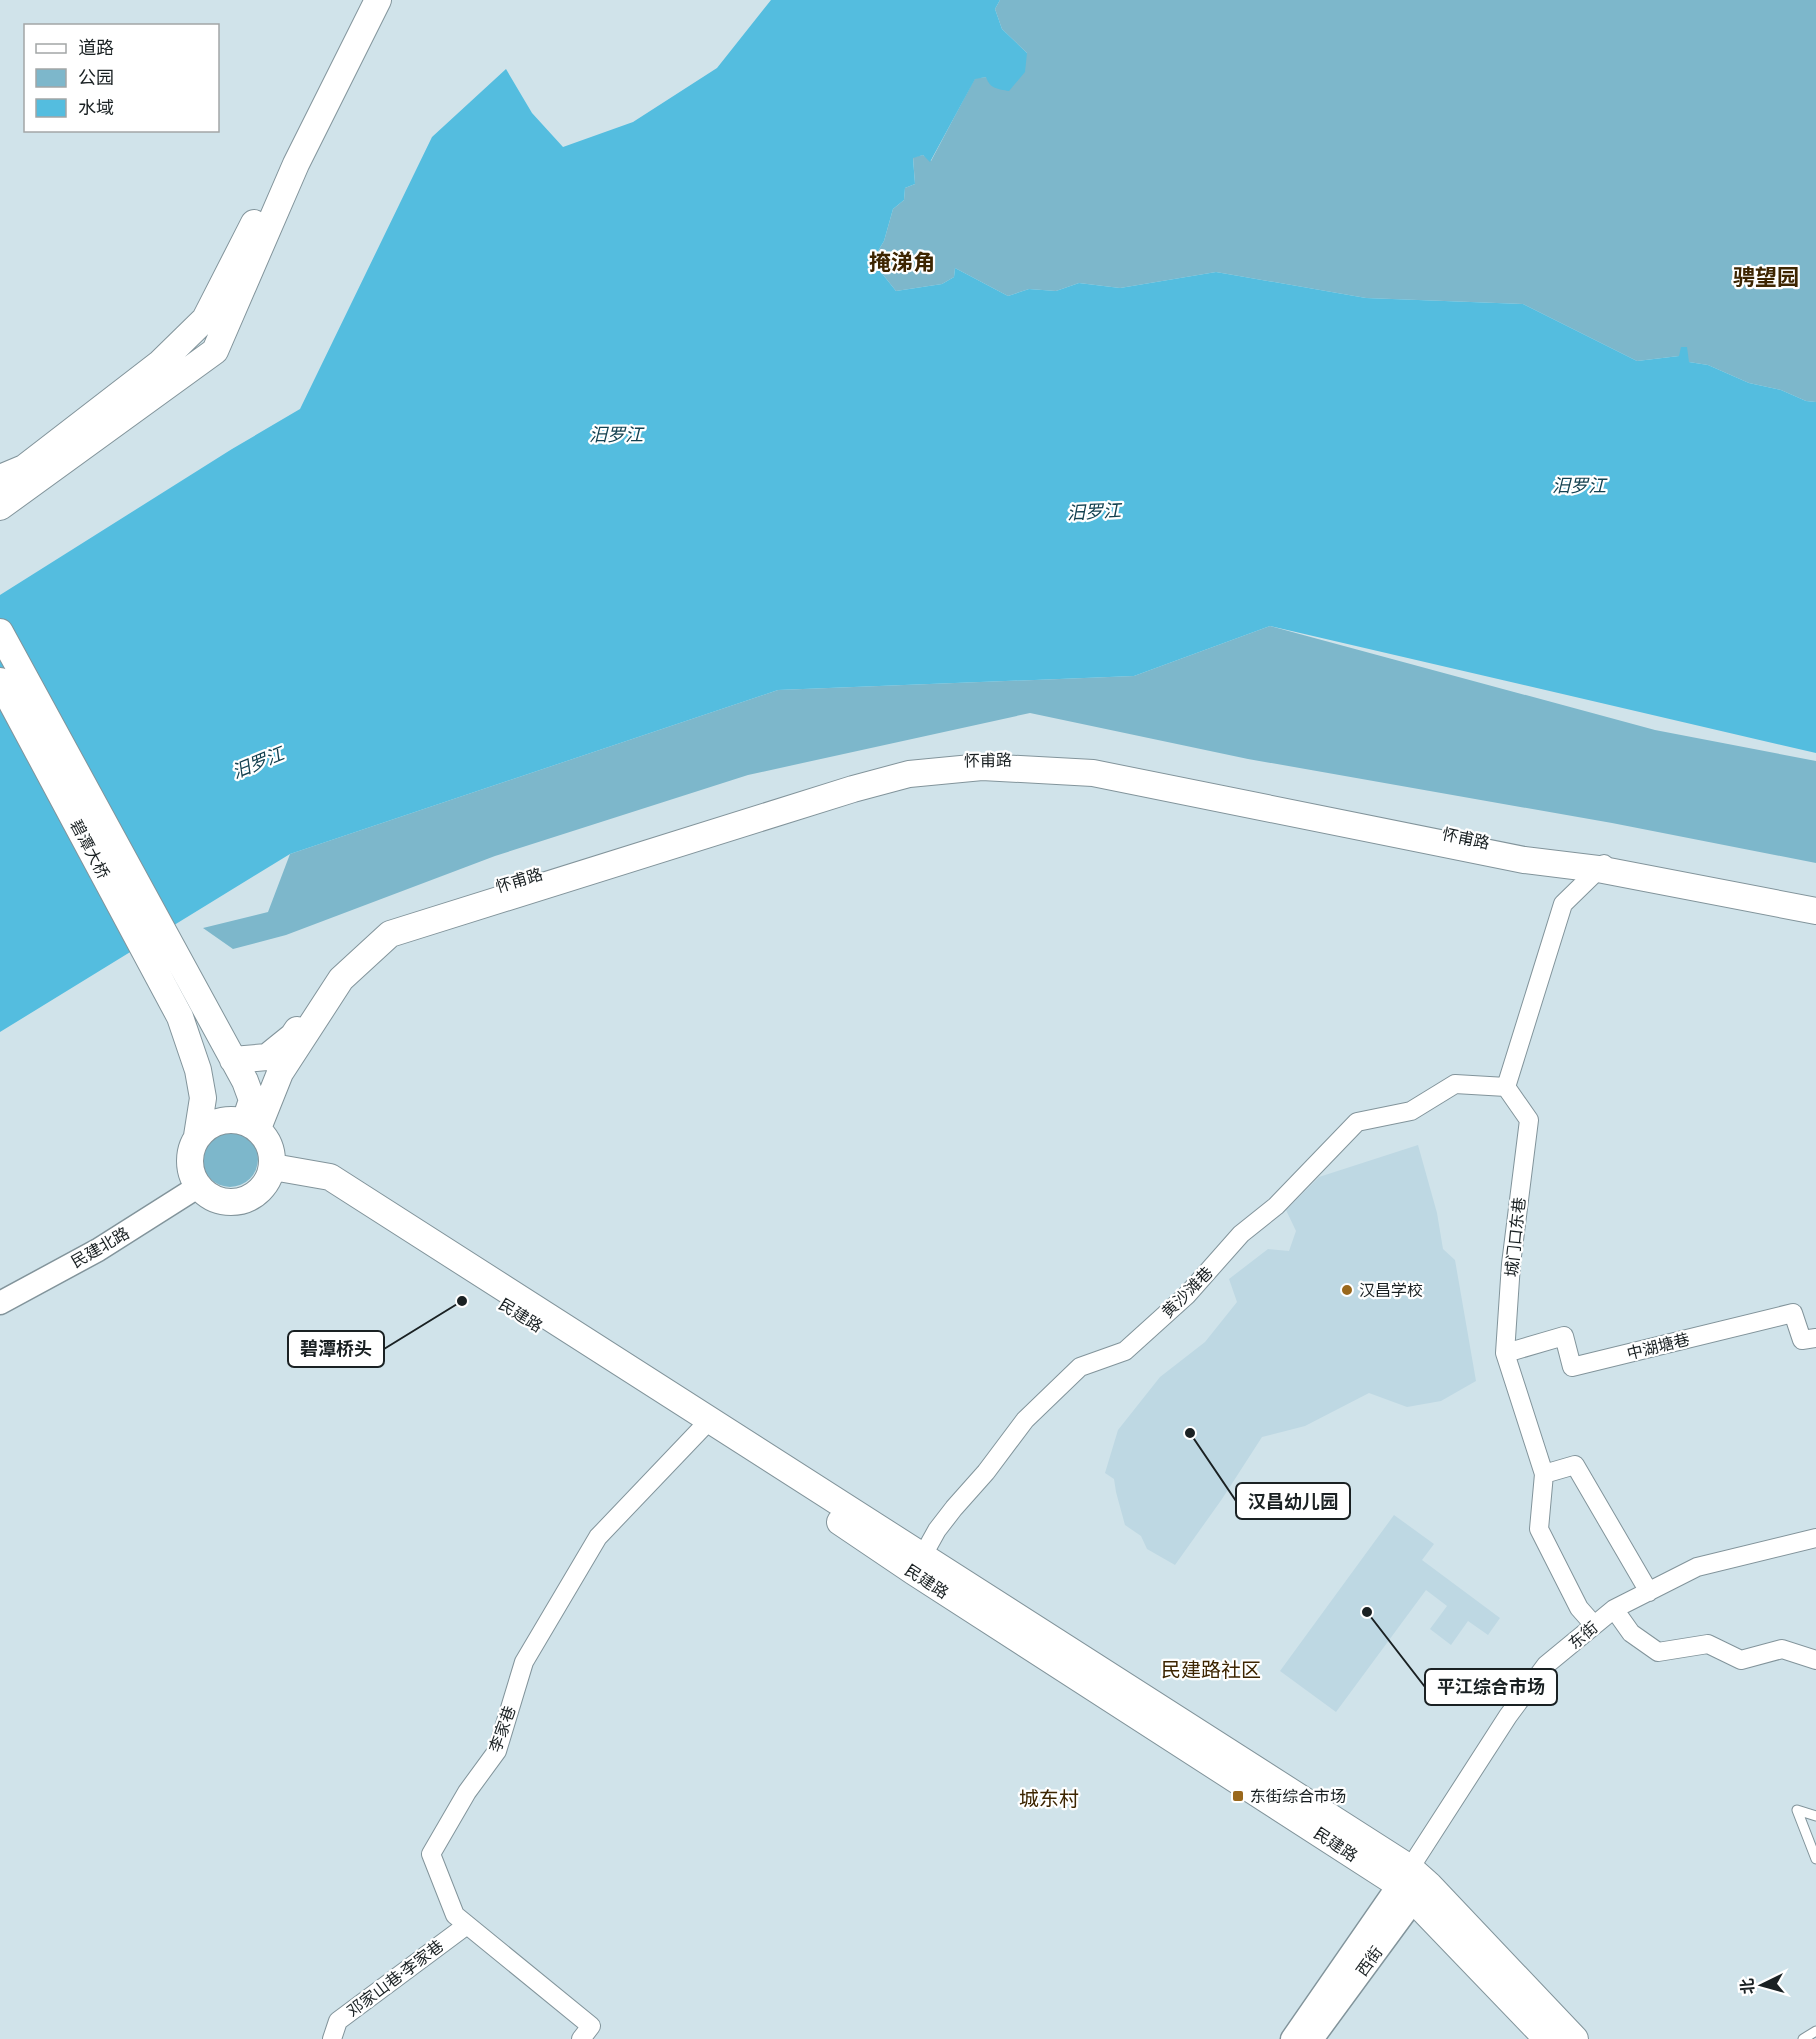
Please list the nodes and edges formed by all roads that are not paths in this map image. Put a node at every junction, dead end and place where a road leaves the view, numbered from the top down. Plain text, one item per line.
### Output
1 (366, 0) edge
2 (378, 0) edge
3 (0, 478) edge
4 (0, 507) edge
5 (0, 632) edge
6 (0, 681) edge
7 (1602, 866) junction
8 (1816, 900) edge
9 (1816, 911) edge
10 (233, 1060) junction
11 (1506, 1087) junction
12 (252, 1125) junction
13 (198, 1136) junction
14 (271, 1173) junction
15 (195, 1181) junction
16 (0, 1289) edge
17 (0, 1303) edge
18 (1816, 1338) edge
19 (1506, 1353) junction
20 (702, 1428) junction
21 (1544, 1474) junction
22 (1816, 1538) edge
23 (918, 1564) junction
24 (1649, 1592) junction
25 (1614, 1609) junction
26 (1594, 1625) junction
27 (1816, 1660) edge
28 (1816, 1816) edge
29 (1816, 1859) edge
30 (1413, 1884) junction
31 (467, 1925) junction
32 (1816, 2031) edge
33 (332, 2039) edge
34 (581, 2039) edge
35 (1292, 2039) edge
36 (1312, 2039) edge
37 (1547, 2039) edge
38 (1575, 2039) edge
39 (1803, 2039) edge

1 - 3 main road
2 - 4 main road
5 - 10 main road
6 - 13 main road, 碧潭大桥
7 - 8 main road, 怀甫路
7 - 9 main road
7 - 10 main road, 怀甫路
7 - 11 street
7 - 12 main road
10 - 12 main road
11 - 19 street, 城门口东巷
11 - 23 street, 黄沙滩巷
12 - 13 main road
12 - 14 main road
13 - 15 main road
14 - 15 main road
14 - 20 main road, 民建路
14 - 23 main road
15 - 16 street
15 - 17 street, 民建北路
18 - 19 street, 中湖塘巷
19 - 21 street, 城门口东巷
20 - 23 main road, 民建路
20 - 31 street, 李家巷
21 - 24 street
21 - 26 street, 城门口东巷
22 - 24 street, 东街
23 - 30 main road, 民建路
24 - 25 street, 东街
25 - 26 street, 东街
25 - 27 street
26 - 30 street, 东街
28 - 29 lane
30 - 35 street, 西街
30 - 36 street, 西街
30 - 37 main road, 民建路
30 - 38 main road
31 - 33 street, 邓家山巷·李家巷
31 - 34 street, 李家巷
32 - 39 lane

